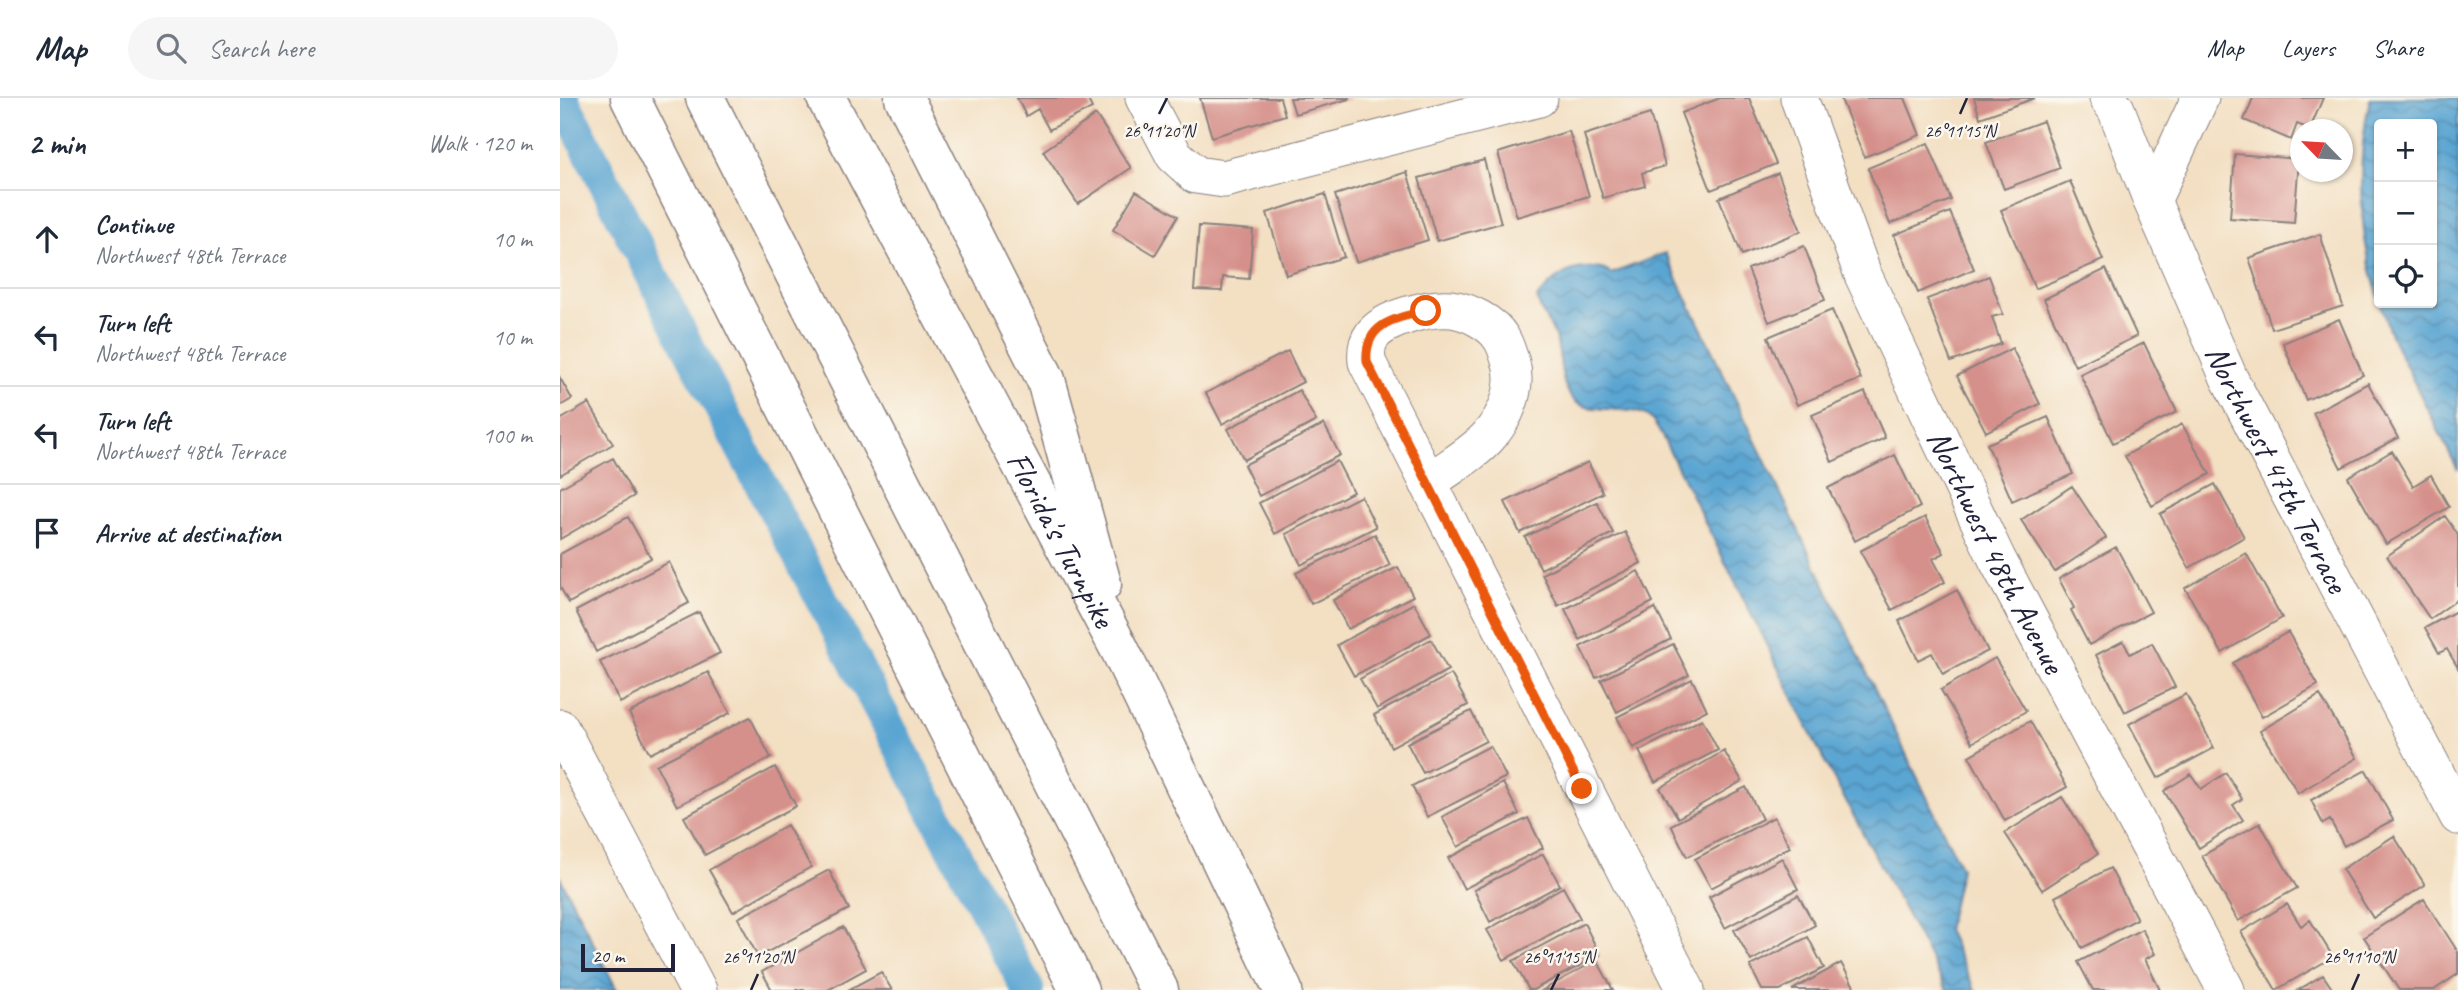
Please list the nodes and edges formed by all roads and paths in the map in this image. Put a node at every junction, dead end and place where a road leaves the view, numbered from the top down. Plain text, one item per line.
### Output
1 (630, 98) edge
2 (705, 98) edge
3 (825, 98) edge
4 (904, 98) edge
5 (1144, 98) edge
6 (1539, 98) edge
7 (1799, 98) edge
8 (2200, 98) edge
9 (2113, 102) edge
10 (2152, 201) junction
11 (1428, 483) junction
12 (1120, 650) junction
13 (560, 728) edge
14 (2458, 816) edge
15 (698, 990) edge
16 (1079, 990) edge
17 (1159, 990) edge
18 (1283, 990) edge
19 (1686, 990) edge
20 (2226, 990) edge

1 - 16 highway
2 - 17 highway
3 - 12 highway, Florida's Turnpike
4 - 12 highway
5 - 6 street
7 - 20 street, Northwest 48th Avenue
8 - 10 street
9 - 10 street, Northwest 47th Terrace
10 - 14 street, Northwest 47th Terrace
11 - 11 street
11 - 19 street
12 - 18 highway, Florida's Turnpike
13 - 15 street

